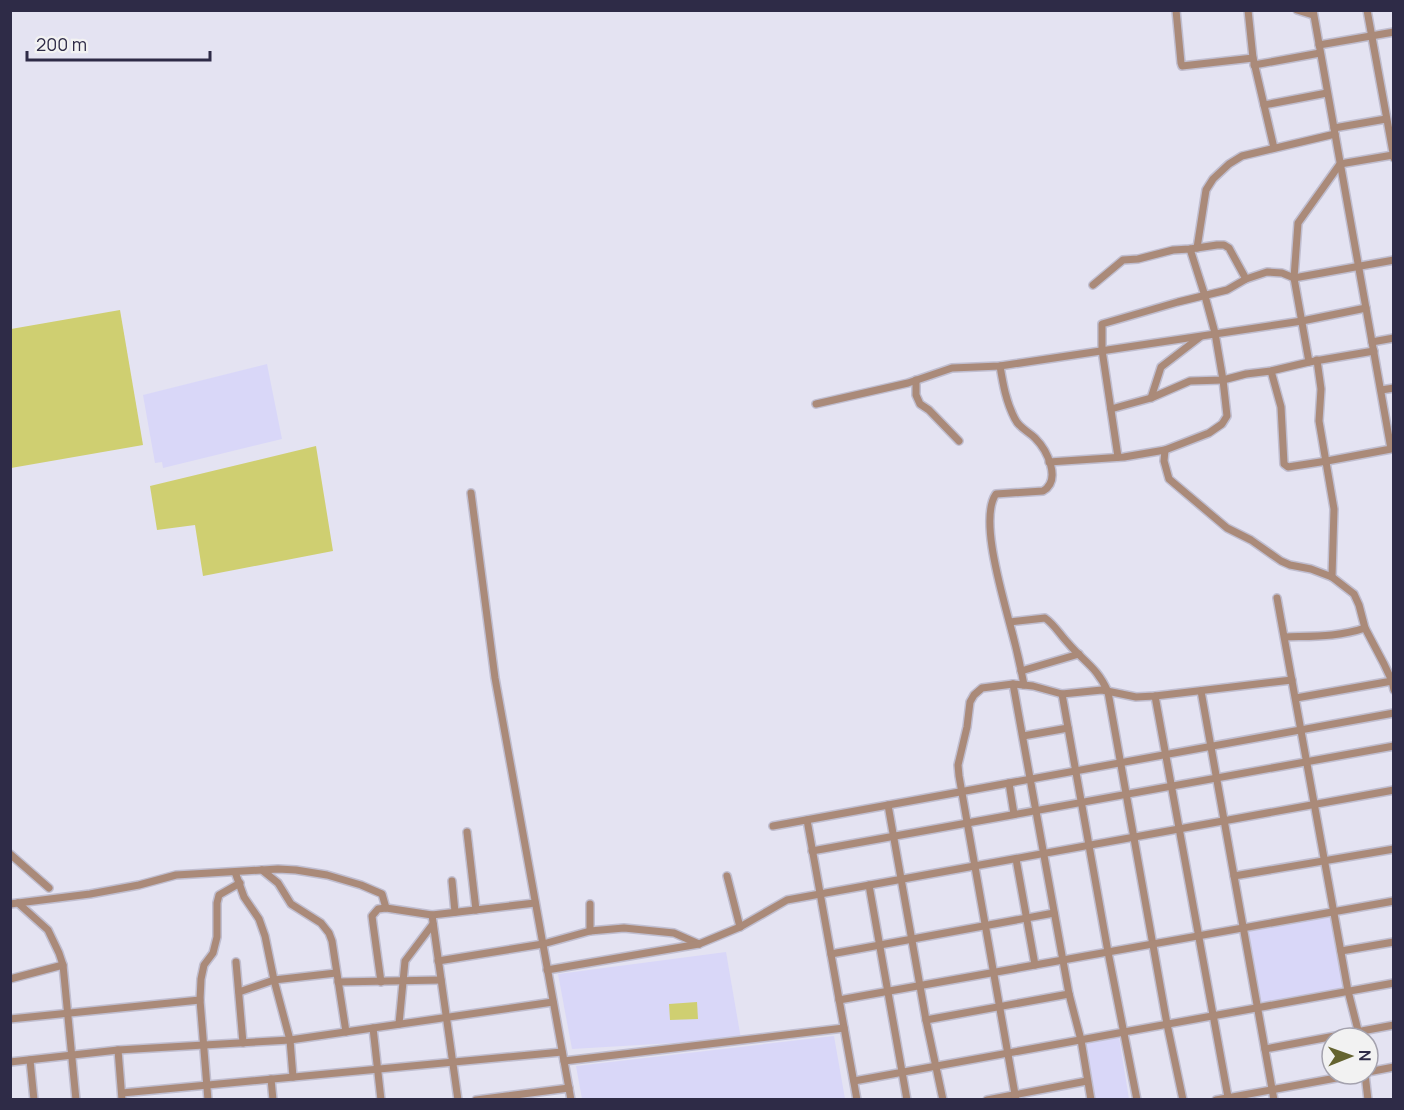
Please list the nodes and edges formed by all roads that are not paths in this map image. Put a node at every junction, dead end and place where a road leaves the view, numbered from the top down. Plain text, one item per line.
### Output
1 (1176, 10) edge
2 (1248, 10) edge
3 (1297, 10) edge
4 (1367, 10) edge
5 (1313, 13) edge
6 (1394, 32) edge
7 (1372, 36) junction
8 (1320, 49) junction
9 (1254, 62) junction
10 (1328, 93) junction
11 (1264, 105) junction
12 (1388, 115) edge
13 (1334, 131) junction
14 (1274, 148) junction
15 (1393, 156) edge
16 (1340, 164) junction
17 (1194, 248) junction
18 (1394, 260) edge
19 (1359, 266) junction
20 (1294, 278) junction
21 (1246, 279) junction
22 (1093, 285) dead end
23 (1205, 296) junction
24 (1366, 308) junction
25 (1302, 321) junction
26 (1215, 333) junction
27 (1202, 336) junction
28 (1394, 338) edge
29 (1372, 342) junction
30 (1102, 350) junction
31 (1374, 351) junction
32 (1313, 361) junction
33 (1000, 366) junction
34 (1271, 371) junction
35 (916, 380) junction
36 (1223, 380) junction
37 (1394, 388) edge
38 (1381, 390) junction
39 (1151, 398) junction
40 (816, 404) dead end
41 (1111, 409) junction
42 (1391, 436) edge
43 (959, 441) dead end
44 (1165, 450) junction
45 (1118, 457) junction
46 (1327, 461) junction
47 (1049, 462) junction
48 (471, 493) dead end
49 (1332, 577) junction
50 (1277, 598) dead end
51 (1010, 622) junction
52 (1365, 628) junction
53 (1284, 637) junction
54 (1079, 654) junction
55 (1021, 671) junction
56 (1292, 680) junction
57 (1392, 681) junction
58 (1013, 684) junction
59 (1024, 685) junction
60 (1394, 690) edge
61 (1201, 691) junction
62 (1108, 692) junction
63 (1062, 694) junction
64 (1155, 696) junction
65 (1296, 698) junction
66 (1394, 713) edge
67 (1068, 728) junction
68 (1301, 730) junction
69 (1023, 736) junction
70 (1210, 746) junction
71 (1394, 746) edge
72 (1165, 754) junction
73 (1307, 761) junction
74 (1121, 763) junction
75 (1076, 771) junction
76 (1216, 778) junction
77 (1030, 779) junction
78 (1009, 783) junction
79 (1171, 786) junction
80 (1394, 790) edge
81 (961, 792) junction
82 (1126, 794) junction
83 (1081, 802) junction
84 (1315, 804) junction
85 (888, 805) junction
86 (1036, 810) junction
87 (1014, 814) junction
88 (807, 820) junction
89 (1224, 821) junction
90 (967, 823) junction
91 (773, 826) dead end
92 (1179, 829) junction
93 (466, 832) dead end
94 (893, 836) junction
95 (1134, 837) junction
96 (1089, 845) junction
97 (1394, 849) edge
98 (812, 851) junction
99 (10, 854) edge
100 (1044, 854) junction
101 (1016, 859) junction
102 (1325, 861) junction
103 (975, 866) junction
104 (262, 870) junction
105 (235, 872) junction
106 (727, 876) dead end
107 (1234, 876) junction
108 (901, 879) junction
109 (452, 882) dead end
110 (240, 883) junction
111 (869, 885) junction
112 (49, 888) dead end
113 (820, 894) junction
114 (1394, 901) edge
115 (535, 903) junction
116 (14, 904) edge
117 (590, 904) dead end
118 (386, 908) junction
119 (476, 910) junction
120 (1334, 911) junction
121 (455, 912) junction
122 (1054, 913) junction
123 (432, 915) junction
124 (1027, 918) junction
125 (433, 924) junction
126 (985, 926) junction
127 (740, 927) junction
128 (1243, 928) junction
129 (590, 931) junction
130 (1198, 935) junction
131 (912, 939) junction
132 (1394, 942) edge
133 (543, 944) junction
134 (699, 944) junction
135 (1153, 944) junction
136 (879, 945) junction
137 (1341, 951) junction
138 (1108, 952) junction
139 (831, 954) junction
140 (1063, 960) junction
141 (438, 961) junction
142 (236, 962) dead end
143 (63, 965) junction
144 (1035, 965) junction
145 (547, 970) junction
146 (993, 972) junction
147 (336, 973) junction
148 (10, 979) edge
149 (274, 980) junction
150 (441, 980) junction
151 (338, 982) junction
152 (381, 982) junction
153 (402, 982) junction
154 (1394, 983) edge
155 (920, 985) junction
156 (888, 991) junction
157 (1348, 991) junction
158 (239, 992) junction
159 (1069, 994) junction
160 (200, 1000) junction
161 (839, 1000) junction
162 (553, 1002) junction
163 (1000, 1006) junction
164 (1257, 1008) junction
165 (68, 1013) junction
166 (1213, 1016) junction
167 (446, 1017) junction
168 (10, 1019) edge
169 (926, 1020) junction
170 (399, 1024) junction
171 (1167, 1024) junction
172 (1357, 1026) edge
173 (373, 1028) junction
174 (844, 1028) junction
175 (346, 1032) junction
176 (1125, 1032) junction
177 (290, 1040) junction
178 (1081, 1040) junction
179 (1320, 1041) edge
180 (243, 1043) junction
181 (203, 1045) junction
182 (1265, 1049) junction
183 (117, 1050) junction
184 (562, 1052) junction
185 (1008, 1053) junction
186 (72, 1055) junction
187 (30, 1060) junction
188 (564, 1061) junction
189 (10, 1062) edge
190 (453, 1062) junction
191 (936, 1066) junction
192 (378, 1069) junction
193 (902, 1072) junction
194 (293, 1077) junction
195 (271, 1079) junction
196 (854, 1081) junction
197 (1087, 1081) junction
198 (1320, 1081) edge
199 (207, 1085) junction
200 (569, 1088) junction
201 (1272, 1089) junction
202 (122, 1096) edge
203 (516, 1097) edge
204 (1016, 1097) edge
205 (1228, 1097) junction
206 (34, 1100) edge
207 (76, 1100) edge
208 (208, 1100) edge
209 (273, 1100) edge
210 (381, 1100) edge
211 (458, 1100) edge
212 (476, 1100) edge
213 (571, 1100) edge
214 (857, 1100) edge
215 (907, 1100) edge
216 (943, 1100) edge
217 (987, 1100) edge
218 (1091, 1100) edge
219 (1137, 1100) edge
220 (1184, 1100) edge
221 (1216, 1100) edge
222 (1274, 1100) edge

1 - 9 street
2 - 9 street
3 - 5 street
4 - 7 street
5 - 8 street
6 - 7 street
7 - 8 street
7 - 12 street
8 - 9 street
8 - 10 street
9 - 11 street
10 - 11 street
10 - 13 street
11 - 14 street
12 - 13 street
12 - 15 street
13 - 14 street
13 - 16 street
14 - 17 street
15 - 16 street
16 - 19 street
16 - 20 street
17 - 21 street
17 - 22 street
17 - 23 street
18 - 19 street
19 - 20 street
19 - 24 street
20 - 21 street
20 - 25 street
21 - 23 street
23 - 26 street
23 - 30 street
24 - 25 street
24 - 29 street
25 - 26 street
25 - 32 street
26 - 27 street
26 - 36 street
27 - 30 street
27 - 39 street
28 - 29 street
29 - 31 street
30 - 33 street
30 - 41 street
31 - 32 street
31 - 38 street
32 - 34 street
32 - 46 street
33 - 35 street
33 - 47 street
34 - 36 street
34 - 46 street
35 - 40 street
35 - 43 street
36 - 39 street
36 - 44 street
37 - 38 street
38 - 42 street
39 - 41 street
41 - 45 street
42 - 46 street
44 - 45 street
44 - 49 street
45 - 47 street
46 - 49 street
47 - 51 street
48 - 115 street
49 - 52 street
50 - 53 street
51 - 54 street
51 - 55 street
52 - 53 street
52 - 57 street
53 - 56 street
54 - 55 street
54 - 62 street
55 - 59 street
56 - 61 street
56 - 65 street
57 - 60 street
57 - 65 street
58 - 59 street
58 - 69 street
58 - 81 street
59 - 63 street
61 - 64 street
61 - 70 street
62 - 63 street
62 - 64 street
62 - 74 street
63 - 67 street
64 - 72 street
65 - 68 street
66 - 68 street
67 - 69 street
67 - 75 street
68 - 70 street
68 - 73 street
69 - 77 street
70 - 72 street
70 - 76 street
71 - 73 street
72 - 74 street
72 - 79 street
73 - 76 street
73 - 84 street
74 - 75 street
74 - 82 street
75 - 77 street
75 - 83 street
76 - 79 street
76 - 89 street
77 - 78 street
77 - 86 street
78 - 81 street
78 - 87 street
79 - 82 street
79 - 92 street
80 - 84 street
81 - 85 street
81 - 90 street
82 - 83 street
82 - 95 street
83 - 86 street
83 - 96 street
84 - 89 street
84 - 102 street
85 - 88 street
85 - 94 street
86 - 87 street
86 - 100 street
87 - 90 street
88 - 91 street
88 - 98 street
89 - 92 street
89 - 107 street
90 - 94 street
90 - 103 street
92 - 95 street
92 - 130 street
93 - 119 street
94 - 98 street
94 - 108 street
95 - 96 street
95 - 135 street
96 - 100 street
96 - 138 street
97 - 102 street
98 - 113 street
99 - 112 street
100 - 101 street
100 - 122 street
101 - 103 street
101 - 124 street
102 - 107 street
102 - 120 street
103 - 108 street
103 - 126 street
104 - 105 street
104 - 118 street
104 - 147 street
105 - 110 street
105 - 116 street
106 - 127 street
107 - 128 street
108 - 111 street
108 - 131 street
109 - 121 street
110 - 149 street
110 - 160 street
111 - 113 street
111 - 136 street
113 - 127 street
113 - 139 street
114 - 120 street
115 - 119 street
115 - 133 street
116 - 143 street
117 - 129 street
118 - 123 street
118 - 152 street
119 - 121 street
120 - 128 street
120 - 137 street
121 - 123 street
122 - 124 street
122 - 140 street
123 - 125 street
124 - 126 street
124 - 144 street
125 - 141 street
125 - 153 street
126 - 131 street
126 - 146 street
127 - 134 street
128 - 130 street
128 - 164 street
129 - 133 street
129 - 134 street
130 - 135 street
130 - 166 street
131 - 136 street
131 - 155 street
132 - 137 street
133 - 141 street
133 - 145 street
134 - 145 street
135 - 138 street
135 - 171 street
136 - 139 street
136 - 156 street
137 - 157 street
138 - 140 street
138 - 176 street
139 - 161 street
140 - 144 street
140 - 159 street
141 - 150 street
142 - 158 street
143 - 148 street
143 - 165 street
144 - 146 street
145 - 162 street
146 - 155 street
146 - 163 street
147 - 149 street
147 - 151 street
149 - 158 street
149 - 177 street
150 - 153 street
150 - 167 street
151 - 152 street
151 - 175 street
152 - 153 street
153 - 170 street
154 - 157 street
155 - 156 street
155 - 169 street
156 - 161 street
156 - 193 street
157 - 164 street
157 - 172 street
158 - 180 street
159 - 163 street
159 - 178 street
160 - 165 street
160 - 181 street
161 - 174 street
162 - 167 street
162 - 184 street
163 - 169 street
163 - 185 street
164 - 166 street
164 - 182 street
165 - 168 street
165 - 186 street
166 - 171 street
166 - 205 street
167 - 170 street
167 - 190 street
169 - 191 street
170 - 173 street
171 - 176 street
171 - 220 street
173 - 175 street
173 - 192 street
174 - 188 street
174 - 196 street
175 - 177 street
176 - 178 street
176 - 219 street
177 - 180 street
177 - 194 street
178 - 185 street
178 - 197 street
179 - 182 street
180 - 181 street
181 - 183 street
181 - 199 street
182 - 201 street
183 - 186 street
183 - 202 street
184 - 188 street
184 - 190 street
185 - 191 street
185 - 204 street
186 - 187 street
186 - 207 street
187 - 189 street
187 - 206 street
188 - 200 street
190 - 192 street
190 - 211 street
191 - 193 street
191 - 216 street
192 - 194 street
192 - 210 street
193 - 196 street
193 - 215 street
194 - 195 street
195 - 199 street
195 - 209 street
196 - 214 street
197 - 204 street
197 - 218 street
198 - 201 street
199 - 202 street
199 - 208 street
200 - 203 street
200 - 213 street
201 - 205 street
201 - 222 street
203 - 212 street
204 - 217 street
205 - 221 street

